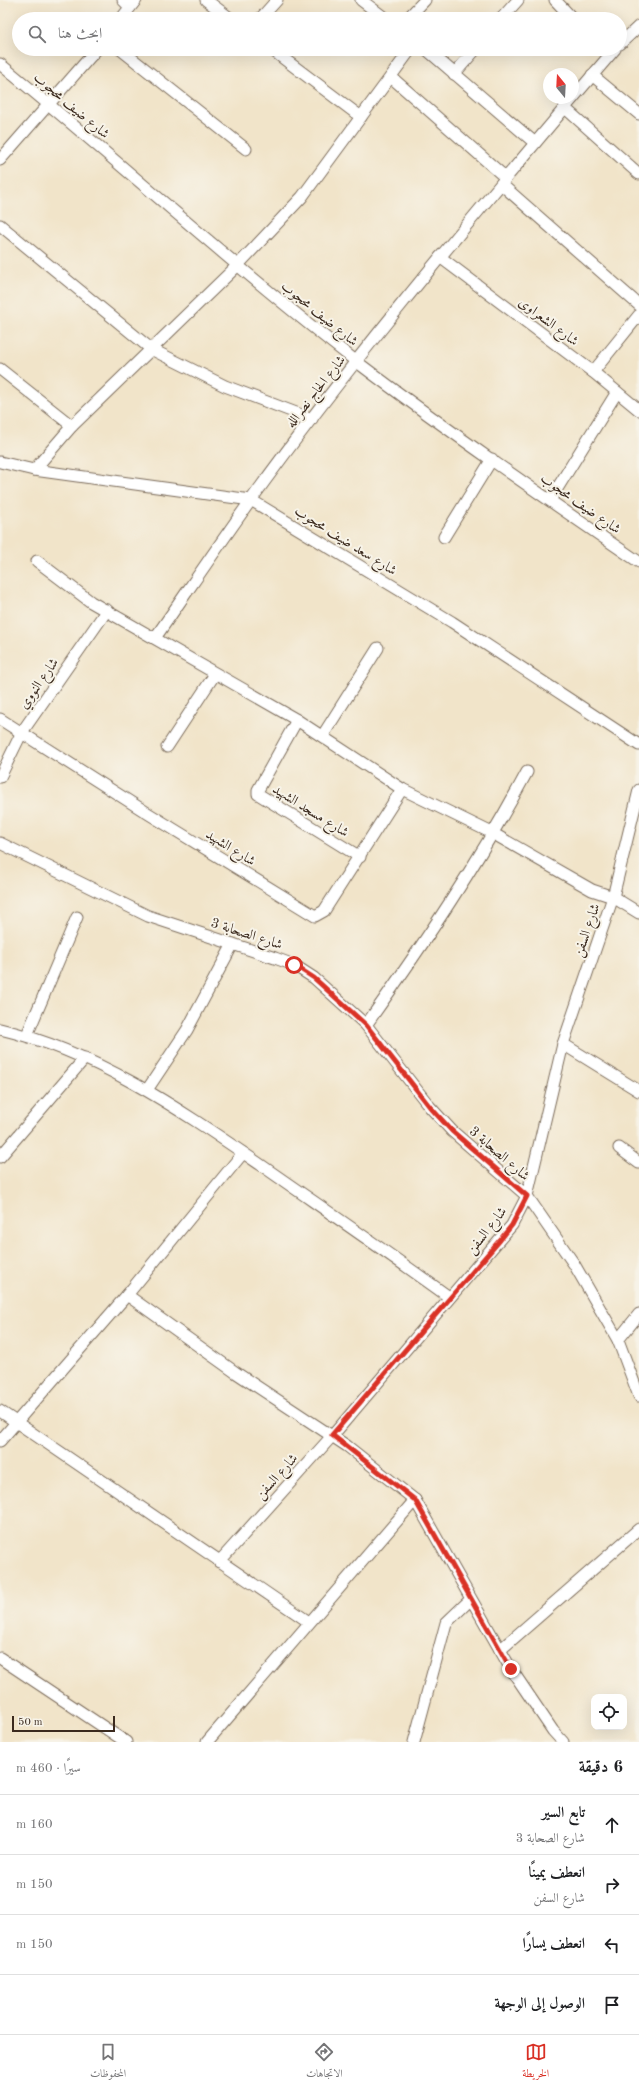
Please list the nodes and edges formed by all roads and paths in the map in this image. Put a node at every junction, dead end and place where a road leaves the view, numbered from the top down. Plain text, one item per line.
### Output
1 (206, 0) edge
2 (276, 0) edge
3 (361, 0) edge
4 (425, 0) edge
5 (518, 0) edge
6 (555, 0) edge
7 (130, 2) edge
8 (125, 12) edge
9 (222, 12) edge
10 (266, 12) edge
11 (377, 12) edge
12 (414, 12) edge
13 (507, 12) edge
14 (567, 12) edge
15 (639, 26) edge
16 (627, 37) edge
17 (91, 56) edge
18 (129, 56) edge
19 (280, 56) edge
20 (407, 56) edge
21 (434, 56) edge
22 (470, 56) edge
23 (605, 56) edge
24 (0, 64) edge
25 (454, 74) junction
26 (592, 75) junction
27 (391, 77) junction
28 (579, 91) edge
29 (49, 104) junction
30 (568, 104) edge
31 (564, 108) junction
32 (639, 114) edge
33 (361, 117) junction
34 (535, 143) junction
35 (246, 149) dead end
36 (0, 160) edge
37 (639, 174) edge
38 (504, 181) junction
39 (0, 225) edge
40 (440, 257) junction
41 (237, 266) junction
42 (639, 305) edge
43 (637, 322) edge
44 (151, 349) junction
45 (357, 362) junction
46 (0, 369) edge
47 (593, 372) junction
48 (617, 392) junction
49 (639, 410) edge
50 (312, 419) junction
51 (72, 426) junction
52 (492, 459) junction
53 (0, 462) edge
54 (34, 470) junction
55 (251, 500) junction
56 (550, 500) junction
57 (444, 536) dead end
58 (38, 561) dead end
59 (639, 562) edge
60 (106, 610) junction
61 (155, 638) junction
62 (378, 648) dead end
63 (215, 674) junction
64 (0, 719) edge
65 (297, 720) junction
66 (22, 732) junction
67 (323, 735) junction
68 (639, 745) edge
69 (167, 747) dead end
70 (527, 772) dead end
71 (0, 777) edge
72 (402, 789) junction
73 (639, 790) edge
74 (494, 834) junction
75 (0, 843) edge
76 (360, 857) junction
77 (613, 896) junction
78 (639, 913) edge
79 (77, 916) dead end
80 (233, 944) junction
81 (366, 1025) junction
82 (0, 1029) edge
83 (27, 1035) junction
84 (563, 1044) junction
85 (85, 1058) junction
86 (147, 1090) junction
87 (639, 1091) edge
88 (619, 1148) dead end
89 (242, 1153) junction
90 (0, 1157) edge
91 (639, 1163) edge
92 (527, 1196) junction
93 (127, 1295) junction
94 (449, 1297) junction
95 (639, 1314) edge
96 (618, 1340) junction
97 (639, 1396) edge
98 (0, 1412) edge
99 (17, 1422) junction
100 (332, 1435) junction
101 (0, 1441) edge
102 (415, 1500) junction
103 (639, 1528) edge
104 (219, 1562) junction
105 (470, 1600) junction
106 (309, 1622) junction
107 (500, 1650) junction
108 (0, 1658) edge
109 (126, 1742) edge
110 (207, 1742) edge
111 (414, 1742) edge
112 (563, 1742) edge

1 - 9 street
2 - 10 street
3 - 11 street
4 - 12 street
5 - 13 street
6 - 14 street
7 - 8 street
15 - 16 street
17 - 29 street
18 - 35 street
19 - 33 street
20 - 27 street
21 - 25 street
22 - 25 street
23 - 26 street, شارع الحاج نصرالله
24 - 29 street, شارع ضيف محجوب
25 - 34 street
26 - 28 street, شارع الحاج نصرالله
26 - 32 street
27 - 33 street
27 - 38 street
29 - 36 street
29 - 41 street, شارع ضيف محجوب
30 - 31 street, شارع الحاج نصرالله
31 - 34 street, شارع الحاج نصرالله
31 - 37 street
33 - 41 street
34 - 38 street, شارع الحاج نصرالله
38 - 40 street, شارع الحاج نصرالله
38 - 42 street
39 - 44 street
40 - 45 street, شارع الحاج نصرالله
40 - 47 street, شارع الشعراوى
41 - 44 street
41 - 45 street, شارع ضيف محجوب
43 - 47 street
44 - 50 street
44 - 51 street
45 - 50 street, شارع الحاج نصرالله
45 - 52 street, شارع ضيف محجوب
46 - 51 street
47 - 48 street, شارع الشعراوى
48 - 49 street, شارع الشعراوى
48 - 56 street
50 - 55 street, شارع الحاج نصرالله
51 - 54 street
52 - 56 street, شارع ضيف محجوب
52 - 57 street
53 - 54 street, شارع سعد ضيف محجوب
54 - 55 street, شارع سعد ضيف محجوب
55 - 61 street, شارع الحاج نصرالله
55 - 68 street, شارع سعد ضيف محجوب
56 - 59 street, شارع ضيف محجوب
58 - 60 street
60 - 61 street
60 - 66 street, شارع النووي
61 - 63 street
62 - 67 street
63 - 65 street
63 - 69 street
64 - 66 street, شارع الشهيد
65 - 67 street
65 - 76 street, شارع مسجد الشهيد
66 - 71 street, شارع النووي
66 - 76 street, شارع الشهيد
67 - 72 street
70 - 74 street
72 - 74 street
72 - 76 street, شارع الشهيد
73 - 77 street, شارع السفن
74 - 77 street
74 - 81 street
75 - 80 street, شارع الصحابة 3
77 - 78 street
77 - 84 street, شارع السفن
79 - 83 street
80 - 81 street, شارع الصحابة 3
80 - 86 street
81 - 92 street, شارع الصحابة 3
82 - 83 street
83 - 85 street
84 - 87 street
84 - 92 street, شارع السفن
85 - 86 street
85 - 90 street
86 - 89 street
88 - 91 street
89 - 93 street
89 - 94 street
92 - 94 street, شارع السفن
92 - 96 street, شارع الصحابة 3
93 - 99 street
93 - 100 street
94 - 100 street, شارع السفن
95 - 96 street
96 - 97 street, شارع الصحابة 3
98 - 99 street
99 - 101 street
99 - 104 street
100 - 102 street
100 - 104 street, شارع السفن
102 - 105 street
102 - 106 street
103 - 107 street
104 - 106 street
105 - 107 street
105 - 111 street
106 - 110 street
107 - 112 street
108 - 109 street

